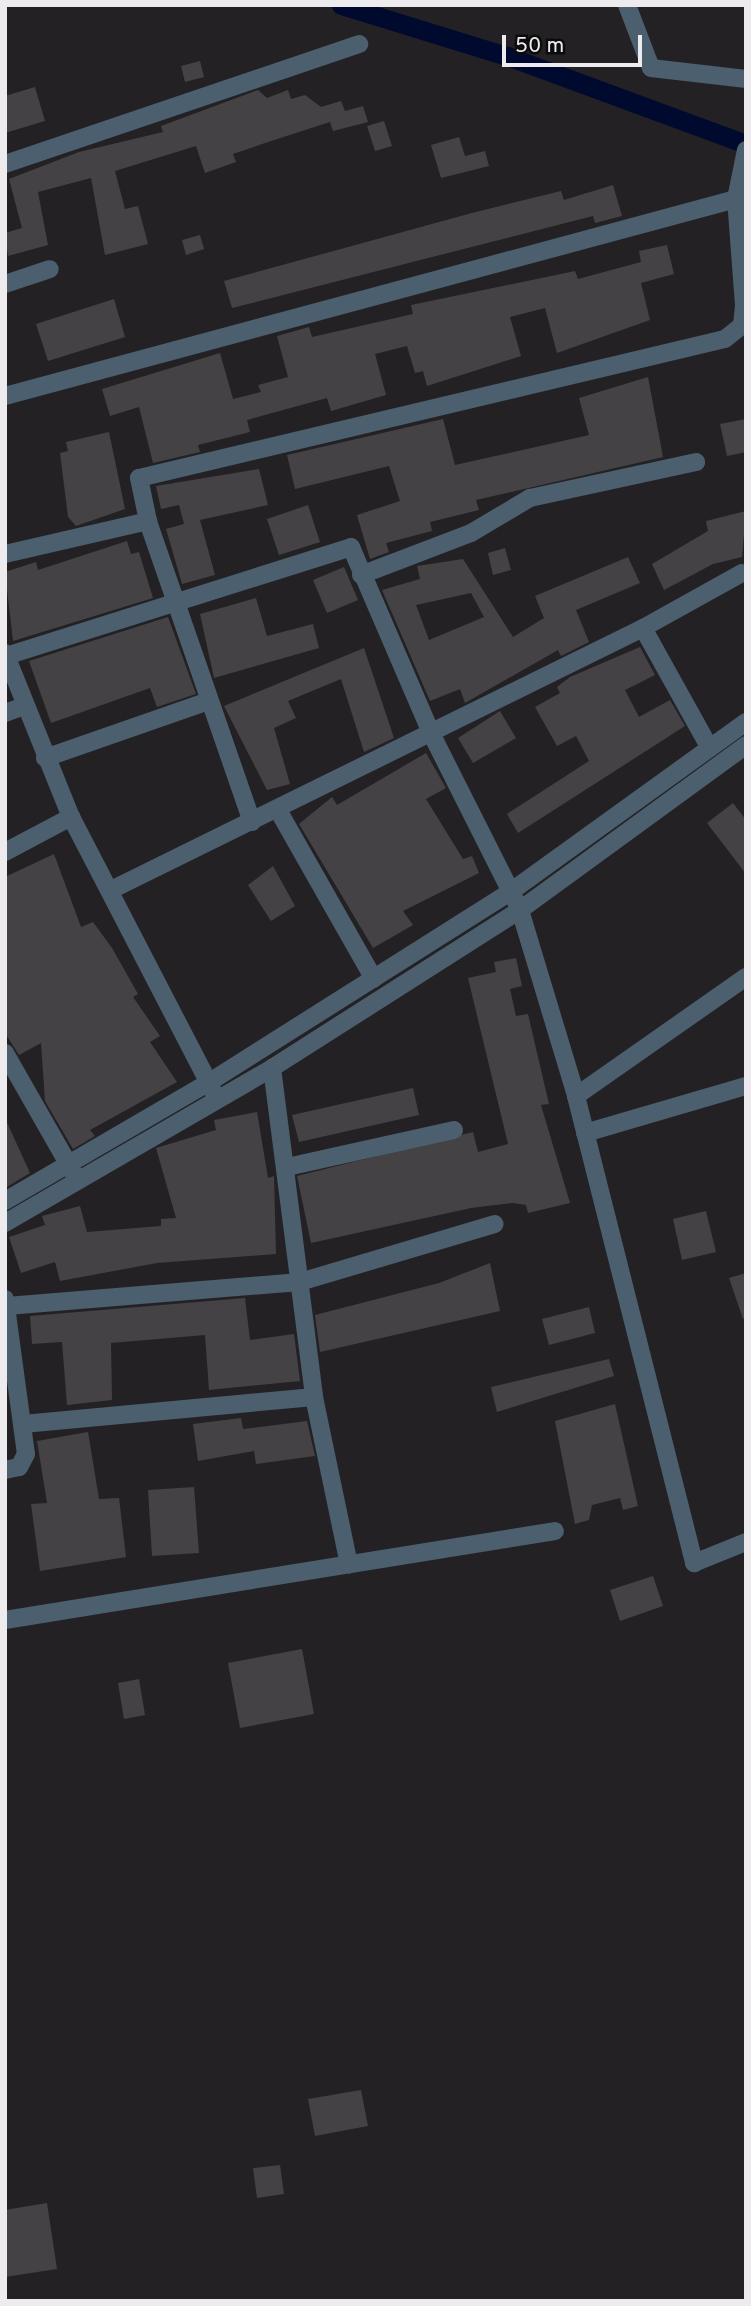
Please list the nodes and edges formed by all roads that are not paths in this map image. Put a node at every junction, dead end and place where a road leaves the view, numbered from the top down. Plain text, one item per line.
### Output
1 (629, 6) edge
2 (359, 44) dead end
3 (746, 79) edge
4 (745, 153) edge
5 (5, 164) edge
6 (736, 199) junction
7 (50, 269) dead end
8 (5, 284) edge
9 (5, 396) edge
10 (696, 462) dead end
11 (148, 521) junction
12 (5, 554) edge
13 (742, 573) dead end
14 (361, 575) junction
15 (173, 599) junction
16 (643, 628) junction
17 (6, 654) edge
18 (209, 701) junction
19 (24, 706) junction
20 (5, 713) edge
21 (746, 722) edge
22 (430, 733) junction
23 (708, 745) junction
24 (746, 745) edge
25 (45, 758) junction
26 (278, 810) junction
27 (71, 817) junction
28 (252, 822) junction
29 (5, 852) edge
30 (111, 890) junction
31 (513, 890) junction
32 (520, 910) junction
33 (746, 977) edge
34 (374, 979) junction
35 (5, 1053) edge
36 (272, 1068) junction
37 (208, 1083) junction
38 (746, 1086) edge
39 (576, 1096) junction
40 (218, 1099) junction
41 (454, 1130) dead end
42 (585, 1133) junction
43 (68, 1164) junction
44 (288, 1167) junction
45 (77, 1180) junction
46 (5, 1201) edge
47 (5, 1223) edge
48 (495, 1224) dead end
49 (300, 1282) junction
50 (6, 1303) edge
51 (12, 1364) edge
52 (314, 1397) junction
53 (23, 1424) junction
54 (5, 1470) edge
55 (555, 1531) dead end
56 (746, 1542) edge
57 (349, 1564) junction
58 (5, 1620) edge

1 - 3 street
2 - 5 street
4 - 6 street
6 - 9 street
6 - 11 street
7 - 8 street
10 - 14 street
11 - 12 street
11 - 15 street
13 - 16 street
14 - 15 street
14 - 22 street
15 - 17 street
15 - 18 street
16 - 22 street
16 - 23 street
17 - 19 street
18 - 25 street
18 - 28 street
19 - 20 street
19 - 25 street
21 - 23 street
22 - 26 street
22 - 31 street
23 - 31 street
24 - 32 street
25 - 27 street
26 - 28 street
26 - 34 street
27 - 29 street
27 - 30 street
28 - 30 street
30 - 37 street
31 - 32 street
31 - 34 street
32 - 36 street
32 - 39 street
33 - 39 street
34 - 37 street
35 - 43 street
36 - 40 street
36 - 44 street
37 - 40 street
37 - 43 street
38 - 42 street
39 - 42 street
40 - 45 street
41 - 44 street
42 - 56 street
43 - 45 street
43 - 46 street
44 - 49 street
45 - 47 street
48 - 49 street
49 - 50 street
49 - 52 street
50 - 51 street
51 - 53 street
52 - 53 street
52 - 57 street
53 - 54 street
55 - 57 street
57 - 58 street

